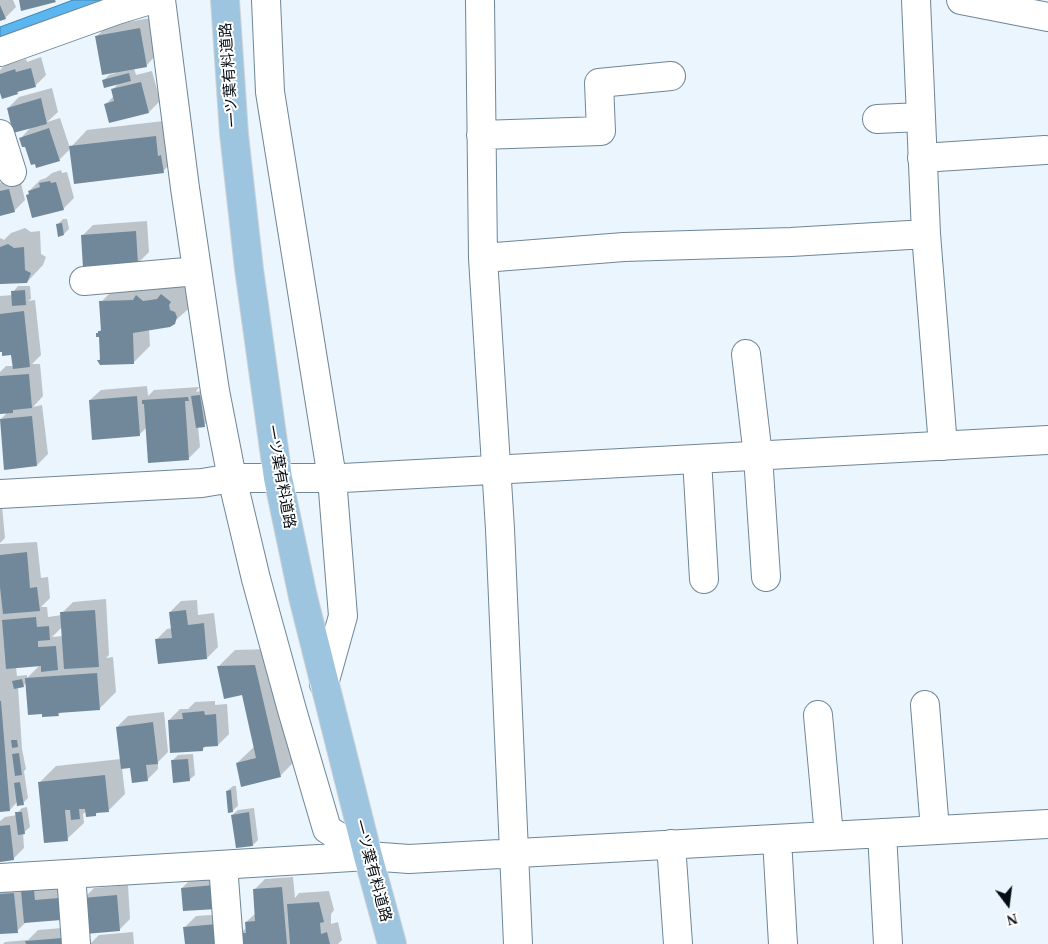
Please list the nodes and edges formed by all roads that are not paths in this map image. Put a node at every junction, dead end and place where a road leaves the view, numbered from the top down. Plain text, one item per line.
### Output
1 (150, 0) edge
2 (161, 0) edge
3 (225, 0) edge
4 (266, 0) edge
5 (480, 0) edge
6 (916, 0) edge
7 (960, 0) edge
8 (1048, 18) edge
9 (0, 52) edge
10 (671, 76) dead end
11 (921, 117) junction
12 (877, 119) dead end
13 (0, 134) edge
14 (481, 135) junction
15 (1045, 150) dead end
16 (922, 158) junction
17 (12, 172) dead end
18 (926, 234) junction
19 (483, 258) junction
20 (197, 272) junction
21 (84, 281) dead end
22 (746, 354) dead end
23 (1048, 440) edge
24 (943, 446) junction
25 (758, 456) junction
26 (697, 459) junction
27 (496, 470) junction
28 (232, 478) junction
29 (278, 478) junction
30 (332, 478) junction
31 (0, 494) edge
32 (766, 577) dead end
33 (704, 579) dead end
34 (324, 684) junction
35 (925, 704) dead end
36 (818, 715) dead end
37 (1048, 824) edge
38 (935, 830) junction
39 (882, 833) junction
40 (829, 836) junction
41 (777, 839) junction
42 (671, 844) junction
43 (514, 853) junction
44 (368, 856) junction
45 (223, 865) junction
46 (71, 874) junction
47 (0, 878) edge
48 (76, 944) edge
49 (229, 944) edge
50 (392, 944) edge
51 (518, 944) edge
52 (678, 944) edge
53 (783, 944) edge
54 (888, 944) edge

1 - 9 street
2 - 20 street
3 - 29 main road, 一ツ葉有料道路
4 - 30 street
5 - 14 street
6 - 11 street
7 - 8 street
10 - 14 street
11 - 12 street
11 - 16 street
13 - 17 street
14 - 19 street
15 - 16 street
16 - 18 street
18 - 19 street
18 - 24 street
19 - 27 street
20 - 21 street
20 - 28 street
22 - 25 street
23 - 24 street
24 - 25 street
25 - 26 street
25 - 32 street
26 - 27 street
26 - 33 street
27 - 30 street
27 - 43 street
28 - 29 street
28 - 31 street
28 - 44 street
29 - 30 street
29 - 34 main road, 一ツ葉有料道路
30 - 34 street
34 - 44 main road, 一ツ葉有料道路
35 - 38 street
36 - 40 street
37 - 38 street
38 - 39 street
39 - 40 street
39 - 54 street
40 - 41 street
41 - 42 street
41 - 53 street
42 - 43 street
42 - 52 street
43 - 44 street
43 - 51 street
44 - 45 street
44 - 50 main road, 一ツ葉有料道路
45 - 46 street
45 - 49 street
46 - 47 street
46 - 48 street

